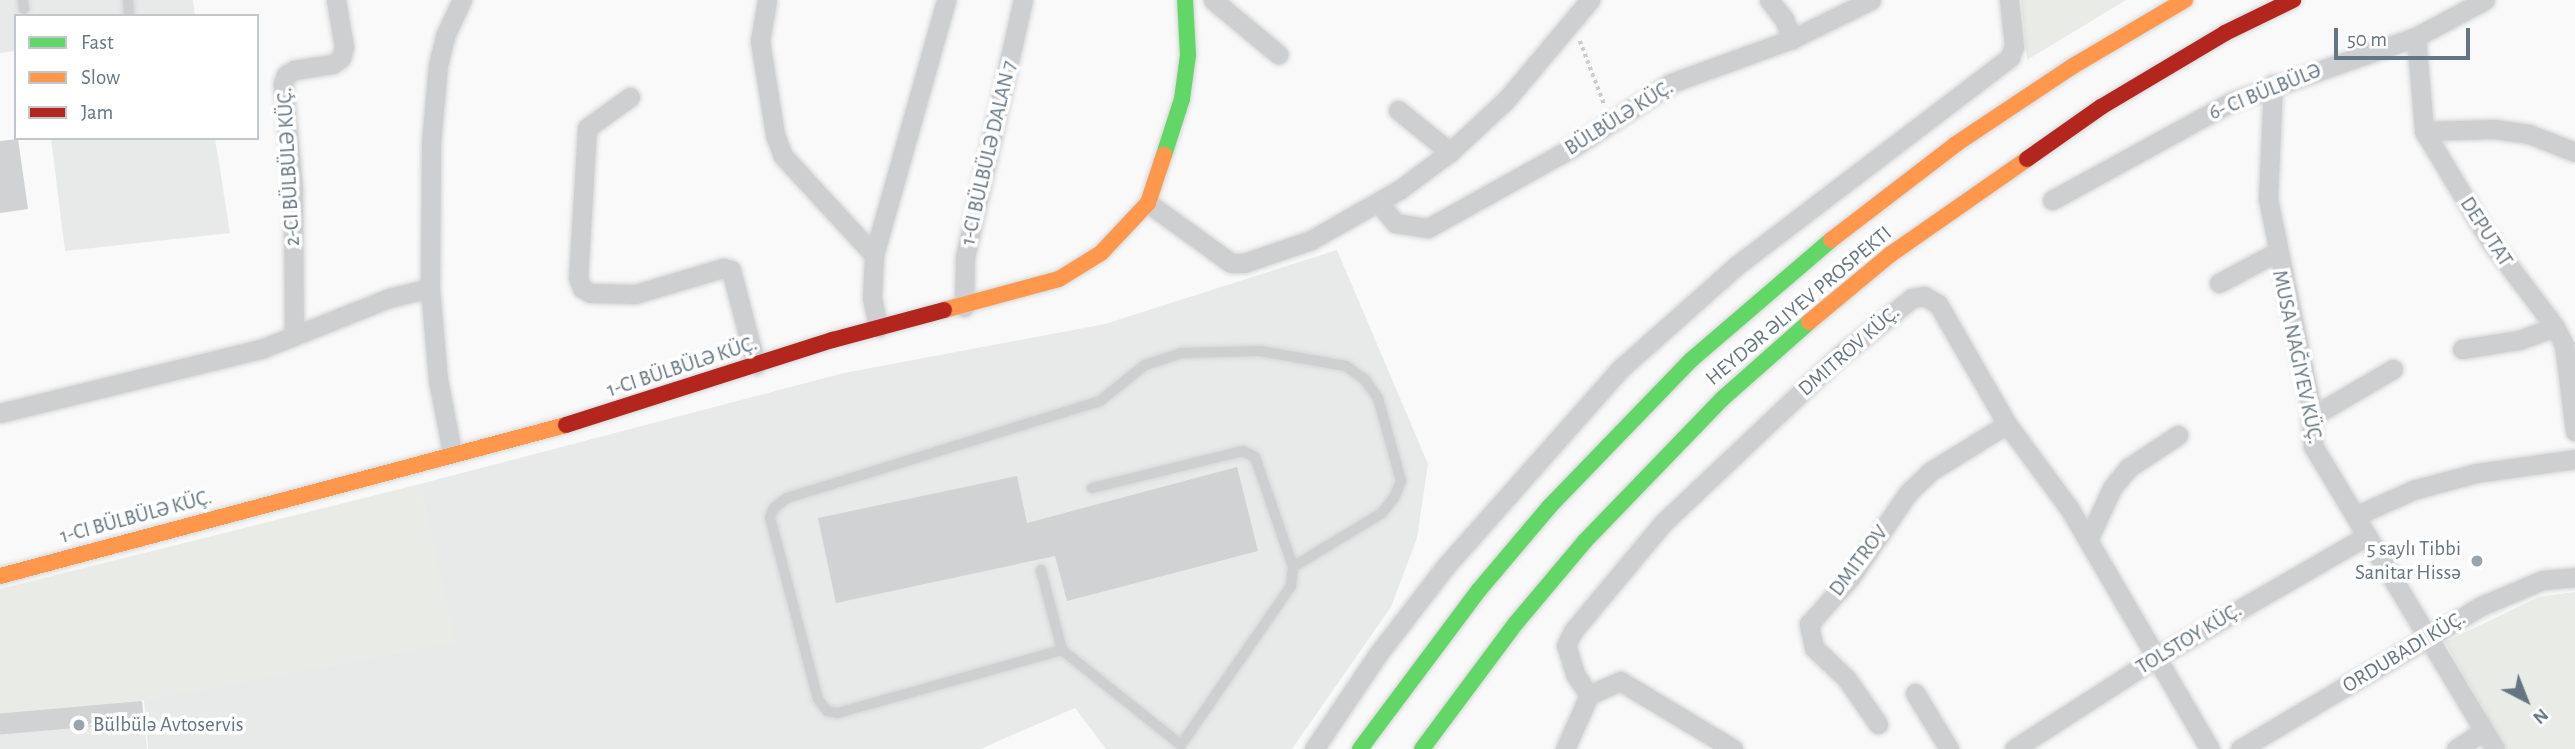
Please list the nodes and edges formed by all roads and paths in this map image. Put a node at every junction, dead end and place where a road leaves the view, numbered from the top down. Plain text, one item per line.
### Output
1 (336, 0) edge
2 (463, 0) edge
3 (767, 0) edge
4 (947, 0) edge
5 (1023, 0) edge
6 (1185, 0) edge
7 (1213, 0) edge
8 (1590, 0) edge
9 (1769, 0) edge
10 (1871, 0) edge
11 (2008, 0) edge
12 (2185, 0) edge
13 (2293, 0) edge
14 (2485, 0) edge
15 (1571, 22) junction
16 (2416, 37) junction
17 (1792, 39) junction
18 (1279, 54) dead end
19 (2273, 84) junction
20 (631, 97) dead end
21 (1398, 110) dead end
22 (1611, 121) junction
23 (2424, 131) junction
24 (1450, 152) junction
25 (2575, 152) edge
26 (2052, 200) dead end
27 (1148, 203) junction
28 (1379, 203) junction
29 (2275, 253) junction
30 (874, 255) junction
31 (2219, 283) dead end
32 (430, 288) junction
33 (964, 307) junction
34 (878, 327) junction
35 (2555, 327) junction
36 (294, 336) junction
37 (2462, 349) dead end
38 (756, 365) junction
39 (2393, 369) dead end
40 (0, 413) edge
41 (2311, 417) junction
42 (2007, 424) junction
43 (2575, 431) edge
44 (2178, 435) dead end
45 (452, 452) junction
46 (2575, 458) edge
47 (1092, 488) dead end
48 (2355, 516) junction
49 (2367, 536) junction
50 (2088, 540) junction
51 (1293, 567) junction
52 (1041, 570) dead end
53 (0, 576) edge
54 (2575, 577) edge
55 (2430, 636) junction
56 (1062, 650) junction
57 (2157, 657) junction
58 (1915, 693) dead end
59 (1589, 695) junction
60 (1878, 724) dead end
61 (2484, 731) junction
62 (1181, 747) edge
63 (1314, 749) edge
64 (1360, 749) edge
65 (1422, 749) edge
66 (1565, 749) edge
67 (1733, 749) edge
68 (1949, 749) edge
69 (2014, 749) edge
70 (2210, 749) edge
71 (2241, 749) edge
72 (2456, 749) edge
73 (2495, 749) edge

1 - 36 street, 2-CI BÜLBÜLƏ KÜÇ.
2 - 32 street
3 - 30 street
4 - 30 street
5 - 33 street, 1-CI BÜLBÜLƏ DALAN 7
6 - 27 main road, 1-CI BÜLBÜLƏ KÜÇ.
7 - 18 street
8 - 15 street
9 - 17 street
10 - 17 street, BÜLBÜLƏ KÜÇ.
11 - 63 street
12 - 64 main road, HEYDƏR ƏLIYEV PROSPEKTI
13 - 65 main road, HEYDƏR ƏLIYEV PROSPEKTI
14 - 16 street
15 - 22 path
15 - 24 street
16 - 19 street
16 - 23 street, DEPUTAT
17 - 22 street, BÜLBÜLƏ KÜÇ.
19 - 26 street
19 - 29 street
20 - 38 street
21 - 24 street
22 - 28 street, BÜLBÜLƏ KÜÇ.
23 - 25 street
23 - 35 street, DEPUTAT
24 - 28 street
27 - 28 street
27 - 33 main road, 1-CI BÜLBÜLƏ KÜÇ.
29 - 31 street
29 - 41 street
30 - 34 street
32 - 36 street
32 - 45 street
33 - 34 main road, 1-CI BÜLBÜLƏ KÜÇ.
34 - 38 main road, 1-CI BÜLBÜLƏ KÜÇ.
35 - 37 street
35 - 43 street, DEPUTAT
36 - 40 street
38 - 45 main road, 1-CI BÜLBÜLƏ KÜÇ.
39 - 41 street
41 - 48 street
42 - 50 street, DMITROV KÜÇ.
42 - 59 street, DMITROV KÜÇ.
42 - 60 street, DMITROV
44 - 50 street
45 - 53 main road, 1-CI BÜLBÜLƏ KÜÇ.
46 - 48 street
47 - 51 lane
48 - 49 street
49 - 55 street
49 - 57 street, TOLSTOY KÜÇ.
50 - 57 street, DMITROV KÜÇ.
51 - 56 lane
51 - 62 lane
52 - 56 lane
54 - 55 street, ORDUBADI KÜÇ.
55 - 61 street
55 - 71 street, ORDUBADI KÜÇ.
56 - 62 lane
57 - 69 street, TOLSTOY KÜÇ.
57 - 70 street, DMITROV KÜÇ.
58 - 68 street
59 - 66 street
59 - 67 street
61 - 72 street
61 - 73 street

